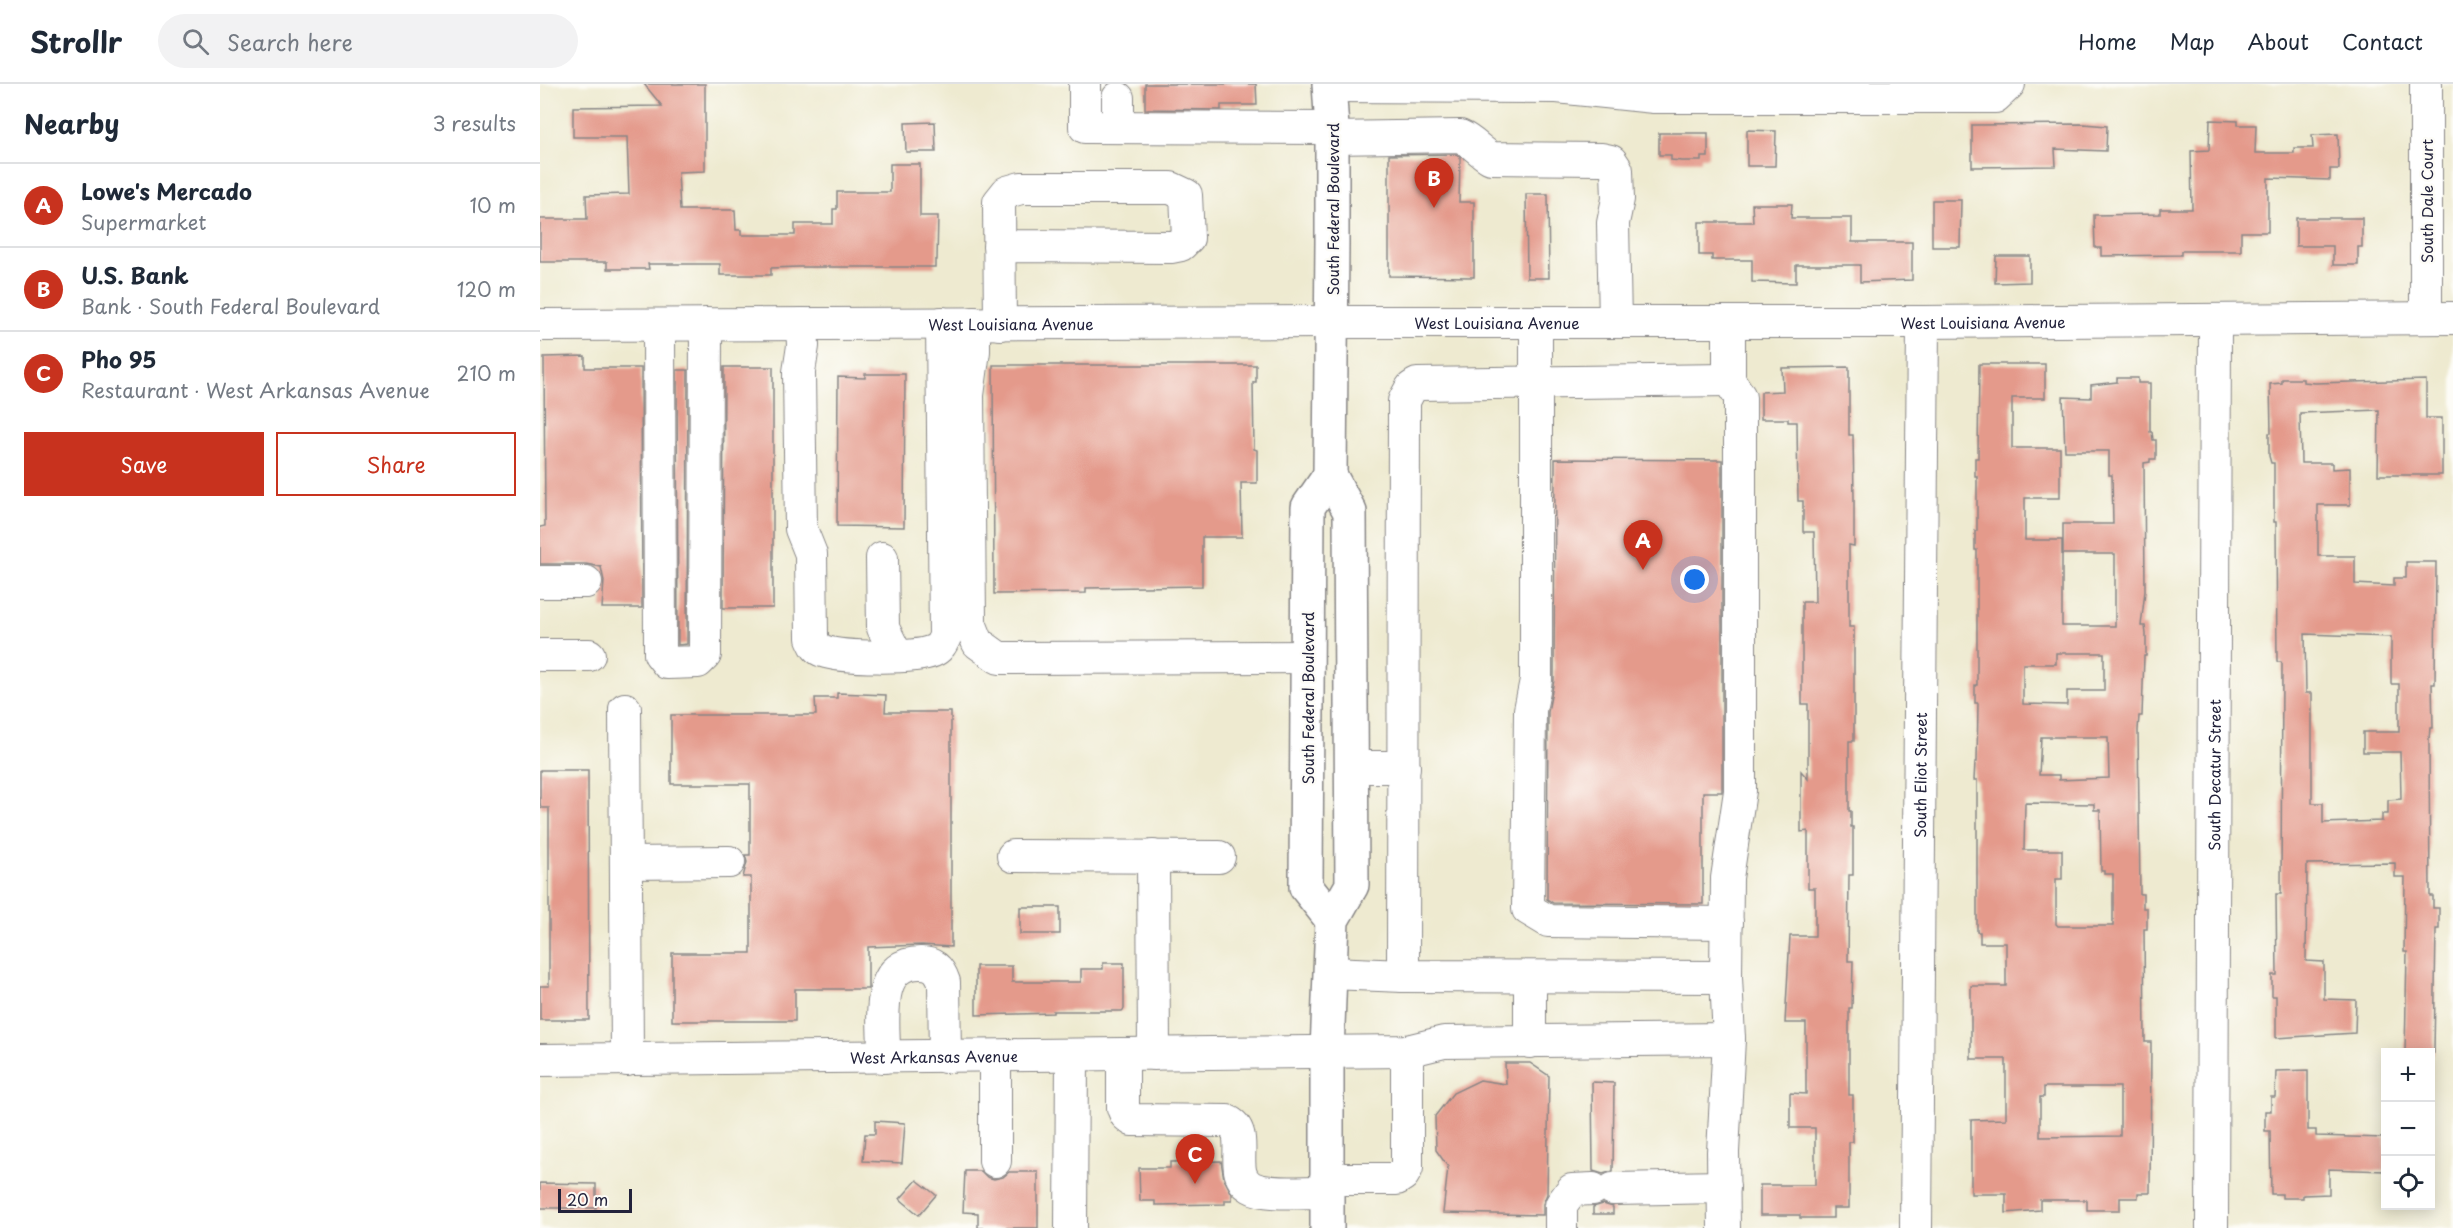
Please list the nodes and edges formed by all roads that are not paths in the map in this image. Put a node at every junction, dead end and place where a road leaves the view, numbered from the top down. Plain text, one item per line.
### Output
1 (1085, 84) edge
2 (2009, 84) edge
3 (2426, 84) edge
4 (1331, 85) edge
5 (1642, 90) edge
6 (1118, 98) edge
7 (1332, 133) junction
8 (999, 246) junction
9 (2439, 318) edge
10 (2215, 321) junction
11 (1332, 322) junction
12 (1536, 322) junction
13 (1615, 322) junction
14 (1728, 322) junction
15 (1923, 322) junction
16 (942, 323) junction
17 (987, 323) junction
18 (660, 324) junction
19 (706, 324) junction
20 (802, 324) junction
21 (540, 325) edge
22 (1728, 380) junction
23 (1536, 382) junction
24 (1330, 475) junction
25 (882, 558) dead end
26 (540, 582) edge
27 (586, 582) dead end
28 (540, 655) edge
29 (589, 655) dead end
30 (897, 656) junction
31 (1307, 657) junction
32 (625, 709) dead end
33 (1404, 766) junction
34 (1351, 767) junction
35 (1013, 856) dead end
36 (1153, 856) junction
37 (1219, 857) dead end
38 (729, 862) dead end
39 (626, 863) junction
40 (1332, 920) junction
41 (1727, 923) junction
42 (1331, 973) junction
43 (1403, 976) junction
44 (1530, 977) junction
45 (1726, 977) junction
46 (1729, 1039) junction
47 (1530, 1042) junction
48 (1407, 1051) junction
49 (1328, 1052) junction
50 (1123, 1054) junction
51 (1154, 1054) junction
52 (1072, 1055) junction
53 (995, 1056) junction
54 (884, 1057) junction
55 (945, 1057) junction
56 (540, 1060) edge
57 (627, 1060) junction
58 (995, 1161) dead end
59 (1326, 1186) junction
60 (1724, 1187) junction
61 (1071, 1228) edge
62 (1327, 1228) edge
63 (1561, 1228) edge
64 (1724, 1228) edge
65 (1916, 1228) edge
66 (2212, 1228) edge

1 - 6 street
2 - 5 street
3 - 9 street, South Dale Court
4 - 5 street
4 - 7 main road, South Federal Boulevard
6 - 7 street
7 - 11 main road, South Federal Boulevard
7 - 13 street
8 - 8 street
8 - 17 street
9 - 10 street, West Louisiana Avenue
10 - 15 street, West Louisiana Avenue
10 - 66 street, South Decatur Street
11 - 12 street, West Louisiana Avenue
11 - 17 street, West Louisiana Avenue
11 - 24 main road, South Federal Boulevard
12 - 13 street, West Louisiana Avenue
12 - 23 street
13 - 14 street, West Louisiana Avenue
14 - 15 street, West Louisiana Avenue
14 - 22 street
15 - 65 street, South Eliot Street
16 - 17 street, West Louisiana Avenue
16 - 20 street, West Louisiana Avenue
16 - 30 street
17 - 31 street
18 - 19 street, West Louisiana Avenue
18 - 19 street
18 - 21 street, West Louisiana Avenue
19 - 20 street, West Louisiana Avenue
20 - 30 street
22 - 23 street
22 - 41 street
23 - 33 street
23 - 41 street
24 - 31 main road, South Federal Boulevard
24 - 34 main road, South Federal Boulevard
25 - 30 street
26 - 27 street
28 - 29 street
31 - 40 main road, South Federal Boulevard
32 - 39 street
33 - 34 street
33 - 43 street
34 - 40 main road, South Federal Boulevard
35 - 36 street
36 - 37 street
36 - 51 street
38 - 39 street
39 - 57 street
40 - 42 main road, South Federal Boulevard
41 - 45 street
42 - 43 street
42 - 49 main road, South Federal Boulevard
43 - 44 street
44 - 45 street
44 - 47 street
45 - 46 street
46 - 47 street, West Arkansas Avenue
46 - 60 street
47 - 48 street, West Arkansas Avenue
48 - 49 street, West Arkansas Avenue
48 - 59 street
49 - 51 street, West Arkansas Avenue
49 - 59 main road, South Federal Boulevard
50 - 51 street, West Arkansas Avenue
50 - 52 street, West Arkansas Avenue
50 - 59 street
52 - 53 street, West Arkansas Avenue
52 - 61 street
53 - 55 street, West Arkansas Avenue
53 - 58 street
54 - 55 street, West Arkansas Avenue
54 - 55 street
54 - 57 street, West Arkansas Avenue
56 - 57 street, West Arkansas Avenue
59 - 62 main road, South Federal Boulevard
60 - 63 street
60 - 64 street

